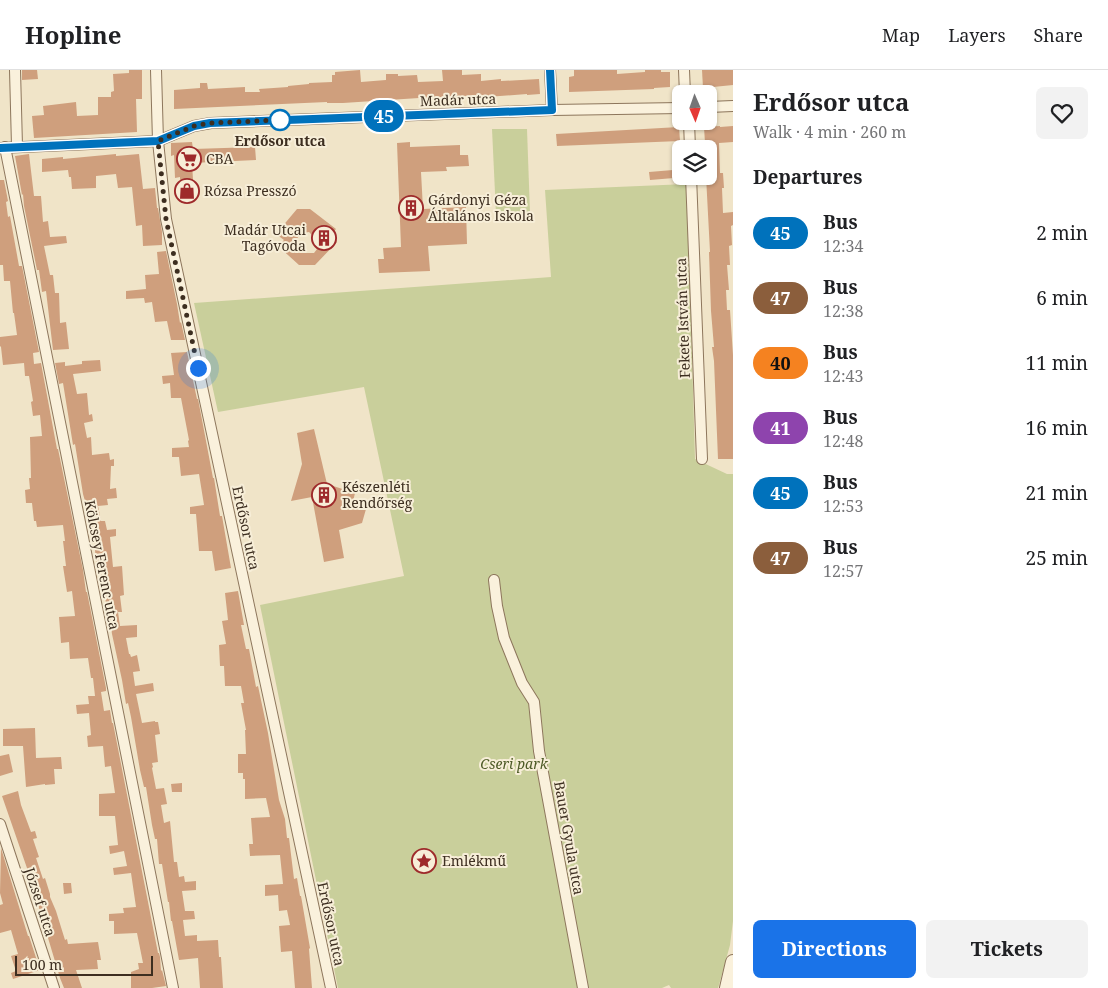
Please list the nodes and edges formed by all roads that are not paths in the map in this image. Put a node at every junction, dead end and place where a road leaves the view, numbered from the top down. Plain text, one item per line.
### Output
1 (15, 70) edge
2 (156, 70) edge
3 (550, 70) edge
4 (684, 70) edge
5 (685, 85) edge
6 (733, 106) edge
7 (718, 107) edge
8 (672, 108) edge
9 (552, 110) junction
10 (158, 141) junction
11 (17, 146) junction
12 (2, 148) edge
13 (691, 185) edge
14 (702, 460) dead end
15 (494, 580) dead end
16 (0, 824) edge
17 (733, 962) edge
18 (54, 988) edge
19 (173, 988) edge
20 (331, 988) edge
21 (583, 988) edge
22 (727, 988) edge

1 - 11 street
2 - 10 street, Erdősor utca
3 - 9 street
4 - 5 street
6 - 7 street
8 - 9 street, Madár utca
9 - 10 street, Madár utca
10 - 11 street, Madár utca
10 - 20 street, Erdősor utca
11 - 12 street, Madár utca
12 - 19 street, Kölcsey Ferenc utca
13 - 14 street, Fekete István utca
15 - 21 street, Bauer Gyula utca
16 - 18 street, József utca
17 - 22 street

